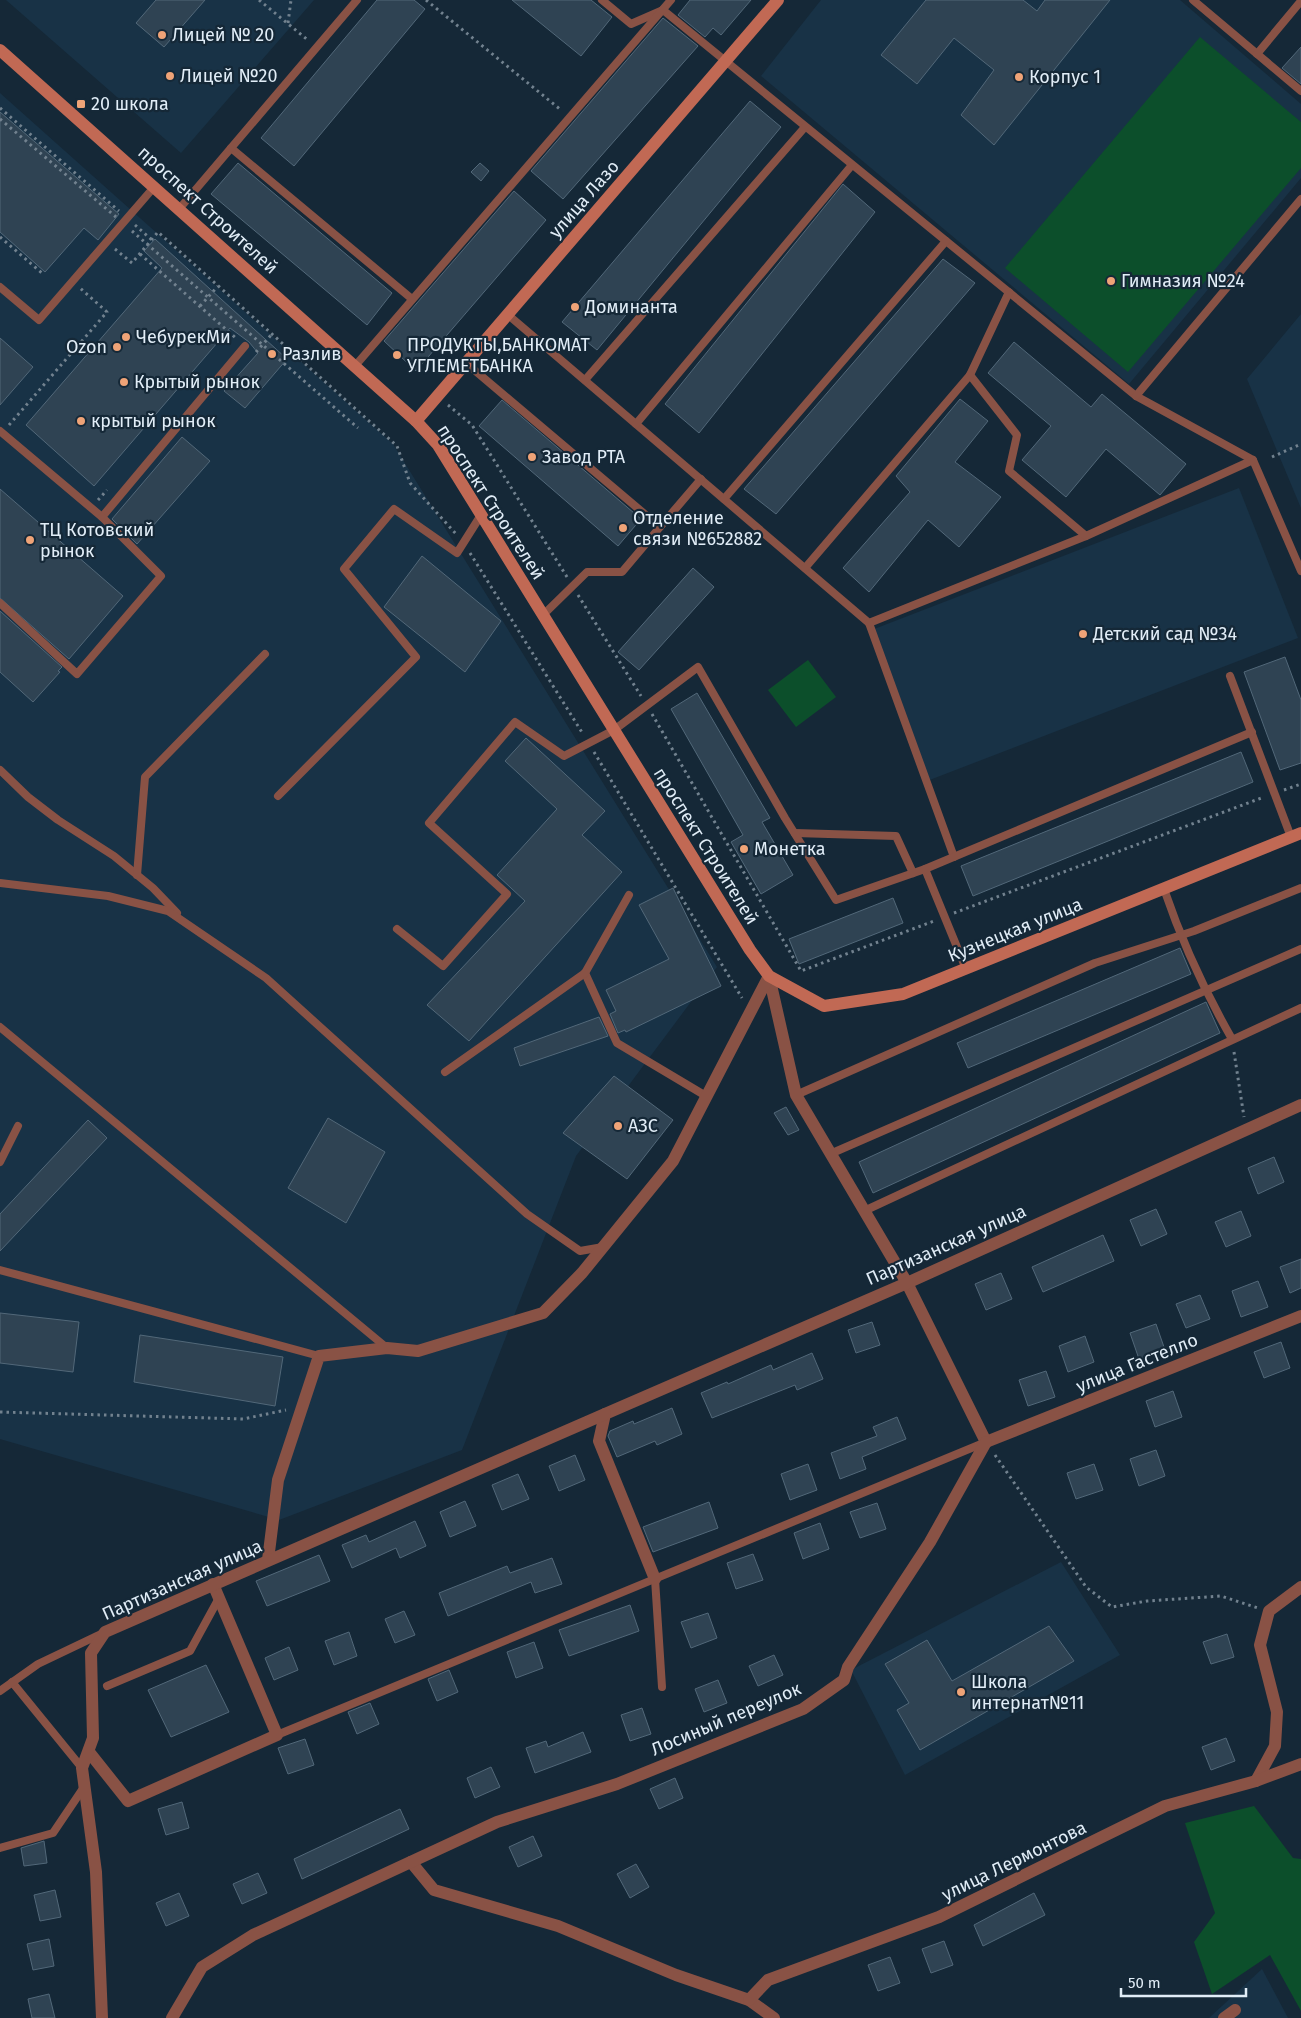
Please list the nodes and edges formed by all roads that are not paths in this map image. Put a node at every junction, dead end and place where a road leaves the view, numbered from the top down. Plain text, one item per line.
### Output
1 (357, 0) edge
2 (602, 0) edge
3 (672, 0) edge
4 (778, 0) edge
5 (1193, 0) edge
6 (1301, 1) edge
7 (663, 10) junction
8 (0, 50) edge
9 (1257, 54) junction
10 (725, 62) junction
11 (1301, 92) edge
12 (805, 127) junction
13 (231, 148) junction
14 (852, 165) junction
15 (155, 186) junction
16 (1301, 199) edge
17 (180, 208) junction
18 (946, 241) junction
19 (0, 287) edge
20 (1009, 292) junction
21 (412, 299) junction
22 (508, 314) junction
23 (245, 346) road end
24 (466, 363) junction
25 (354, 366) junction
26 (970, 375) junction
27 (585, 380) junction
28 (1136, 396) junction
29 (416, 421) junction
30 (636, 424) junction
31 (1, 433) edge
32 (1253, 460) junction
33 (701, 479) junction
34 (724, 499) junction
35 (481, 515) junction
36 (102, 517) junction
37 (660, 527) junction
38 (1086, 536) junction
39 (805, 568) junction
40 (1301, 571) edge
41 (0, 604) edge
42 (543, 615) junction
43 (870, 623) junction
44 (265, 654) dead end
45 (1230, 676) dead end
46 (614, 730) junction
47 (1252, 732) junction
48 (0, 770) edge
49 (278, 796) dead end
50 (795, 833) junction
51 (1296, 835) edge
52 (954, 856) junction
53 (925, 869) junction
54 (913, 873) junction
55 (138, 875) junction
56 (0, 883) edge
57 (1301, 888) edge
58 (1164, 889) junction
59 (629, 895) dead end
60 (188, 924) junction
61 (397, 928) dead end
62 (1180, 936) junction
63 (1301, 949) edge
64 (750, 950) joint
65 (966, 969) junction
66 (585, 973) junction
67 (769, 976) junction
68 (1204, 991) junction
69 (1301, 1008) edge
70 (0, 1027) edge
71 (1232, 1039) junction
72 (445, 1072) dead end
73 (796, 1095) junction
74 (706, 1096) junction
75 (1301, 1105) edge
76 (18, 1126) dead end
77 (830, 1154) junction
78 (0, 1162) edge
79 (864, 1211) junction
80 (603, 1247) junction
81 (0, 1270) edge
82 (907, 1283) junction
83 (1301, 1316) edge
84 (387, 1348) junction
85 (319, 1356) junction
86 (605, 1414) junction
87 (986, 1442) junction
88 (268, 1560) junction
89 (655, 1579) junction
90 (213, 1584) junction
91 (1301, 1587) edge
92 (219, 1598) junction
93 (105, 1632) junction
94 (12, 1682) junction
95 (107, 1686) dead end
96 (662, 1687) dead end
97 (0, 1691) edge
98 (277, 1735) junction
99 (88, 1752) junction
100 (1301, 1764) edge
101 (82, 1768) junction
102 (1256, 1781) junction
103 (85, 1786) junction
104 (0, 1848) edge
105 (411, 1862) junction
106 (749, 2000) junction
107 (1235, 2010) dead end
108 (102, 2018) edge
109 (172, 2018) edge
110 (774, 2018) edge
111 (1224, 2018) edge

1 - 13 lane
2 - 7 lane
3 - 7 lane
4 - 10 main road, улица Лазо
5 - 9 lane
6 - 9 lane
7 - 10 lane
7 - 21 lane
8 - 15 main road, проспект Строителей
9 - 11 lane
10 - 12 lane
10 - 22 main road, улица Лазо
12 - 14 lane
12 - 27 lane
13 - 17 lane
13 - 21 lane
14 - 18 lane
14 - 30 lane
15 - 17 main road, проспект Строителей
15 - 19 lane
16 - 28 lane
17 - 25 main road, проспект Строителей
18 - 20 lane
18 - 34 lane
20 - 26 lane
20 - 28 lane
21 - 25 lane
22 - 24 main road, улица Лазо
22 - 27 lane
23 - 36 lane
24 - 29 main road, улица Лазо
24 - 37 lane
25 - 29 main road, проспект Строителей
26 - 38 lane
26 - 39 lane
27 - 30 lane
28 - 32 lane
29 - 35 main road, проспект Строителей
30 - 33 lane
31 - 36 lane
32 - 38 lane
32 - 40 lane
33 - 34 lane
33 - 37 lane
34 - 39 lane
35 - 42 main road, проспект Строителей
35 - 49 lane
36 - 41 lane
37 - 42 lane
38 - 43 lane
39 - 43 lane
42 - 46 main road, проспект Строителей
43 - 52 lane
44 - 55 lane
45 - 47 lane
46 - 50 lane
46 - 61 lane
46 - 64 main road, проспект Строителей
47 - 51 lane
47 - 52 lane
48 - 55 lane
50 - 54 lane
50 - 54 lane
51 - 58 main road, Кузнецкая улица
52 - 53 lane
53 - 54 lane
53 - 65 lane
55 - 60 lane
56 - 60 lane
57 - 62 lane
58 - 62 lane
58 - 65 main road, Кузнецкая улица
59 - 66 lane
60 - 80 lane
62 - 68 lane
62 - 73 lane
63 - 68 lane
64 - 67 main road, Кузнецкая улица
65 - 67 main road, Кузнецкая улица
66 - 72 lane
66 - 74 lane
67 - 73 street
67 - 74 street
68 - 71 lane
68 - 77 lane
69 - 71 lane
70 - 84 lane
71 - 79 lane
73 - 77 street
74 - 80 street
75 - 82 street, Партизанская улица
76 - 78 lane
77 - 79 street
79 - 82 street
80 - 84 street
81 - 85 lane
82 - 86 street, Партизанская улица
82 - 87 street
83 - 87 street, улица Гастелло
84 - 85 street
85 - 88 street
86 - 88 street, Партизанская улица
86 - 89 street
87 - 89 lane
87 - 105 street, Лосиный переулок
88 - 90 street, Партизанская улица
89 - 96 lane
89 - 98 lane
90 - 92 street
90 - 93 street, Партизанская улица
91 - 102 street
92 - 95 lane
92 - 98 street
93 - 94 lane
93 - 99 street, Партизанская улица
94 - 97 lane
94 - 101 lane
98 - 99 street
99 - 101 street, Партизанская улица
100 - 102 street, улица Лермонтова
101 - 103 street
102 - 106 street, улица Лермонтова
103 - 104 lane
103 - 108 street
105 - 106 street
105 - 109 street, Лосиный переулок
106 - 110 street
107 - 111 street

